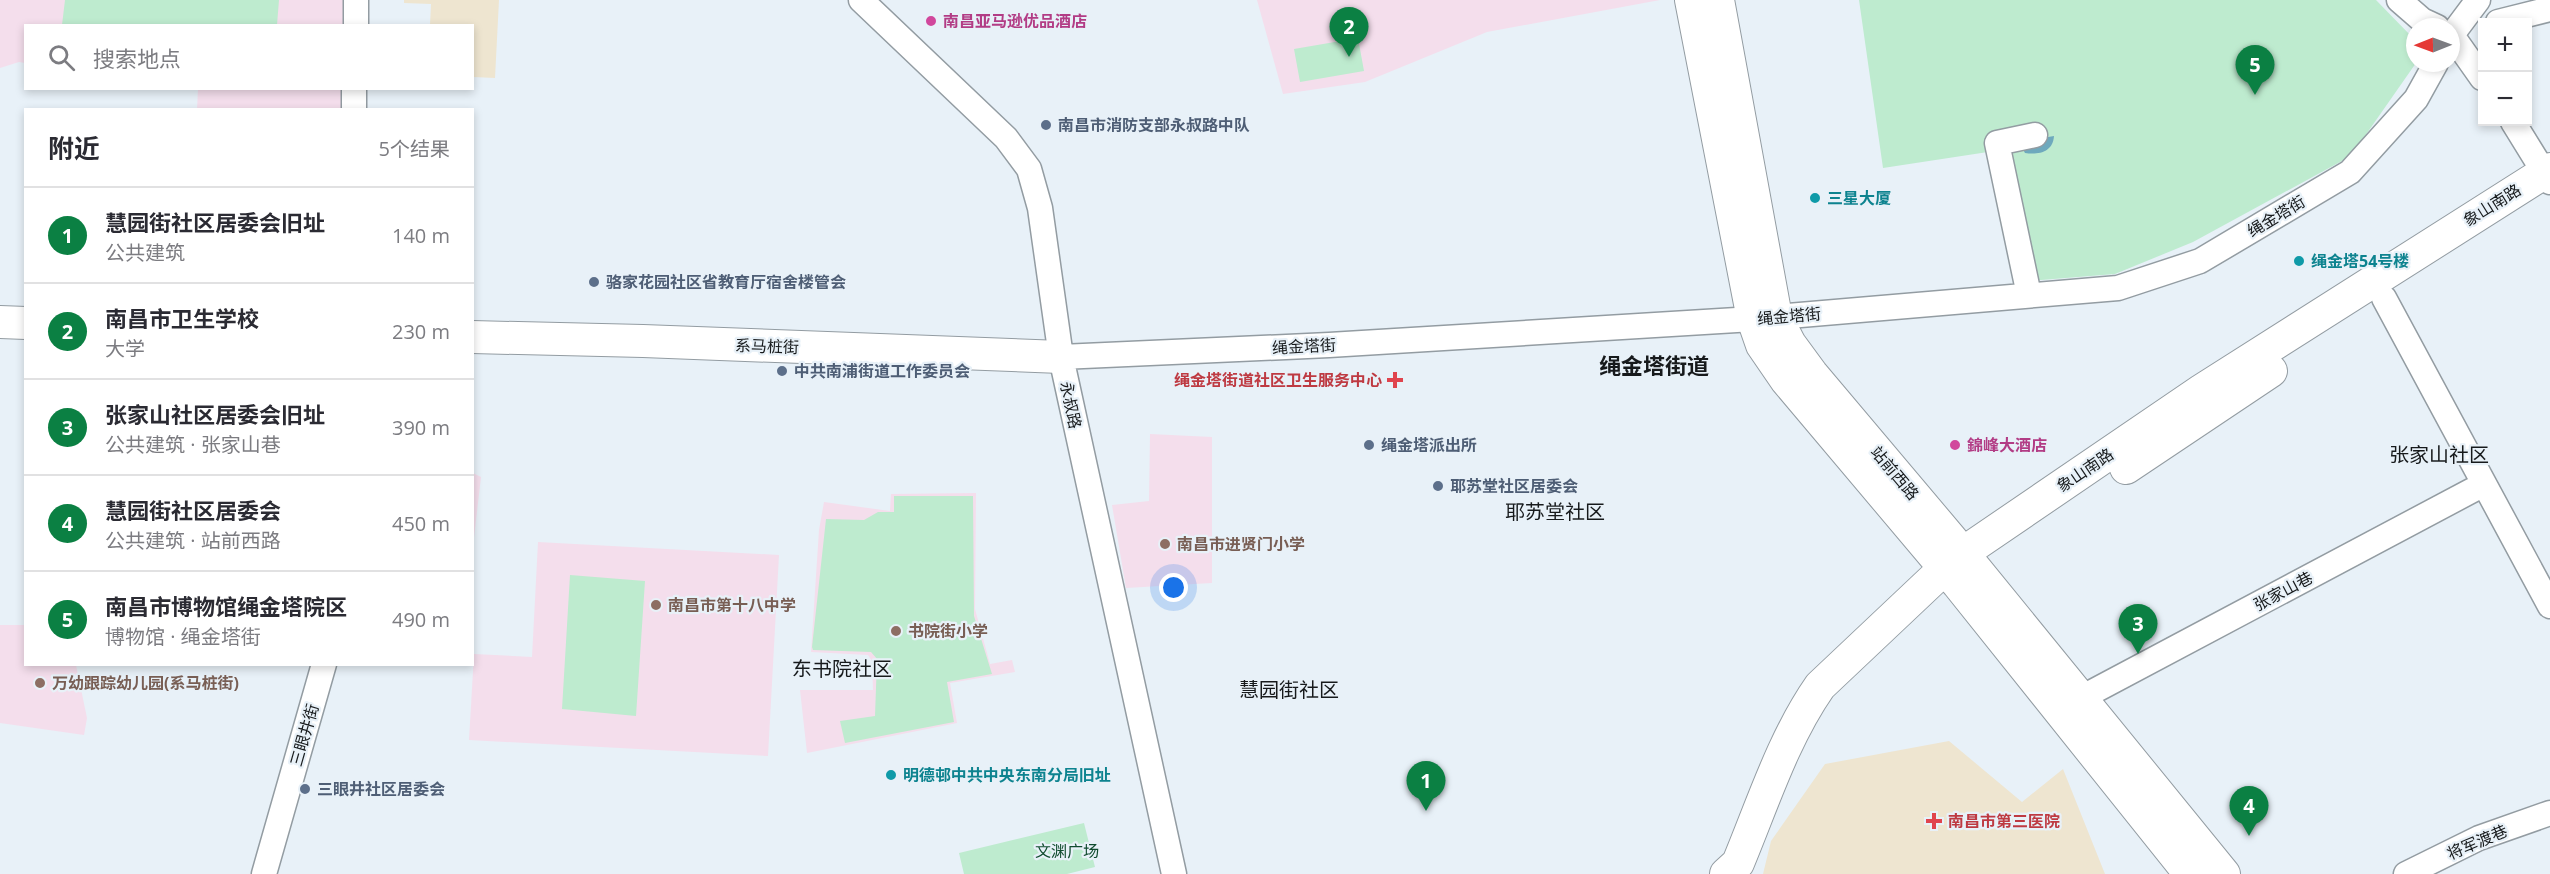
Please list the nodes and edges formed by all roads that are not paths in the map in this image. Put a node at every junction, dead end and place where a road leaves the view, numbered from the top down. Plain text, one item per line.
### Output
1 (356, 0) edge
2 (861, 0) edge
3 (1691, 0) edge
4 (1718, 0) edge
5 (2399, 0) edge
6 (2478, 0) edge
7 (2550, 9) edge
8 (2420, 18) edge
9 (2514, 18) edge
10 (2460, 23) edge
11 (356, 24) edge
12 (2478, 28) edge
13 (2460, 33) edge
14 (2460, 47) edge
15 (2431, 72) edge
16 (2478, 72) edge
17 (354, 90) edge
18 (354, 108) edge
19 (2516, 126) edge
20 (2036, 135) dead end
21 (2549, 179) edge
22 (2028, 295) junction
23 (2384, 298) junction
24 (1764, 318) junction
25 (0, 322) edge
26 (24, 323) edge
27 (474, 337) edge
28 (1061, 357) junction
29 (2484, 484) junction
30 (1960, 569) junction
31 (2550, 606) edge
32 (323, 666) edge
33 (2081, 698) junction
34 (2550, 813) edge
35 (264, 874) edge
36 (1174, 874) edge
37 (1726, 874) edge
38 (1750, 874) edge
39 (2190, 874) edge
40 (2224, 874) edge
41 (2406, 874) edge

1 - 11 street
2 - 28 street, 永叔路
3 - 24 main road, 站前西路
4 - 24 main road, 站前西路
5 - 8 street
6 - 10 street
7 - 9 street
12 - 13 street
14 - 16 street
15 - 22 street, 绳金塔街
17 - 18 street
19 - 21 street
20 - 22 street
21 - 23 main road, 象山南路
21 - 30 main road, 象山南路
22 - 24 street, 绳金塔街
23 - 29 street
23 - 30 main road, 象山南路
24 - 28 street, 绳金塔街
24 - 30 main road, 站前西路
25 - 26 main road
27 - 28 main road, 系马桩街
28 - 36 street, 永叔路
29 - 31 street
29 - 33 street, 张家山巷
30 - 33 main road, 站前西路
30 - 37 main road, 象山南路
30 - 38 main road, 象山南路
30 - 39 main road, 站前西路
32 - 35 street, 三眼井街
33 - 40 main road, 站前西路
34 - 41 street, 将军渡巷

